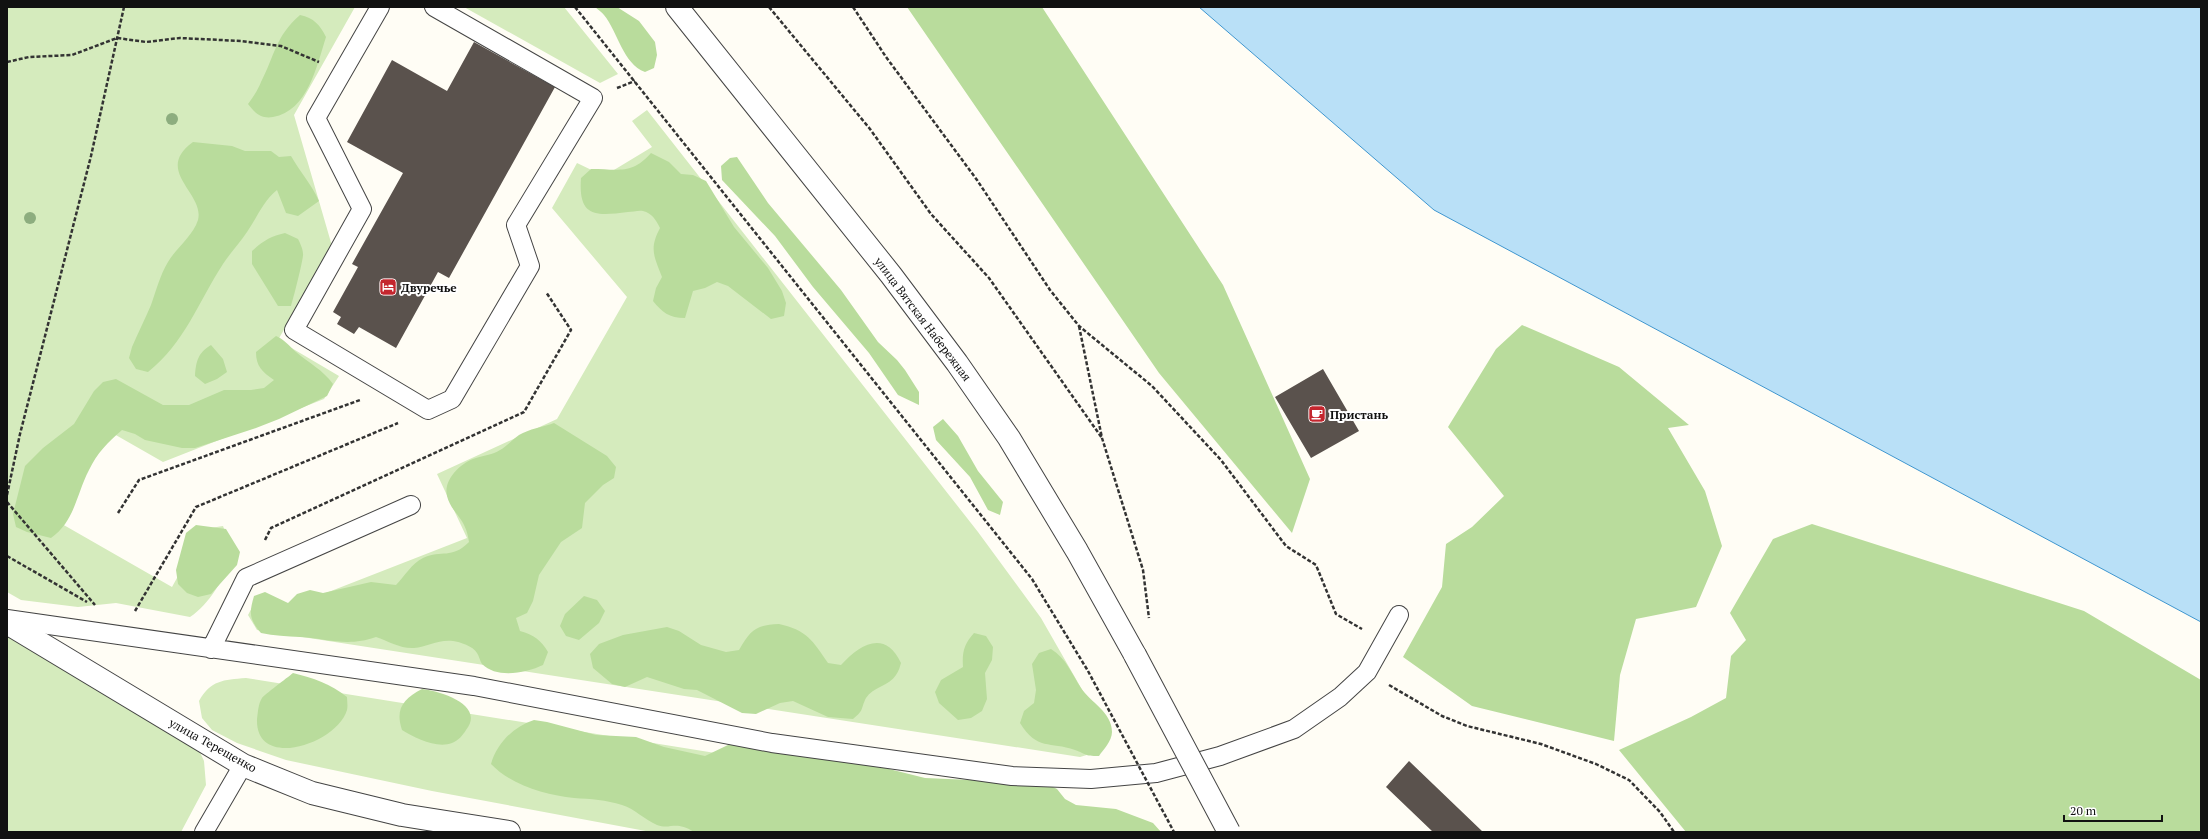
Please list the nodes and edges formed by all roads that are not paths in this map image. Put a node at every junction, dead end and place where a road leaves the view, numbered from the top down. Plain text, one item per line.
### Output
1 (380, 7) edge
2 (434, 7) edge
3 (677, 7) edge
4 (411, 505) dead end
5 (1399, 615) dead end
6 (7, 619) edge
7 (7, 623) edge
8 (211, 649) junction
9 (243, 766) junction
10 (204, 832) edge
11 (509, 832) edge
12 (1229, 832) edge

1 - 2 lane
3 - 12 street, улица Вятская Набережная, bridge
4 - 8 lane
5 - 8 lane
6 - 8 lane
7 - 9 street, улица Терещенко
9 - 10 lane
9 - 11 street, улица Терещенко

